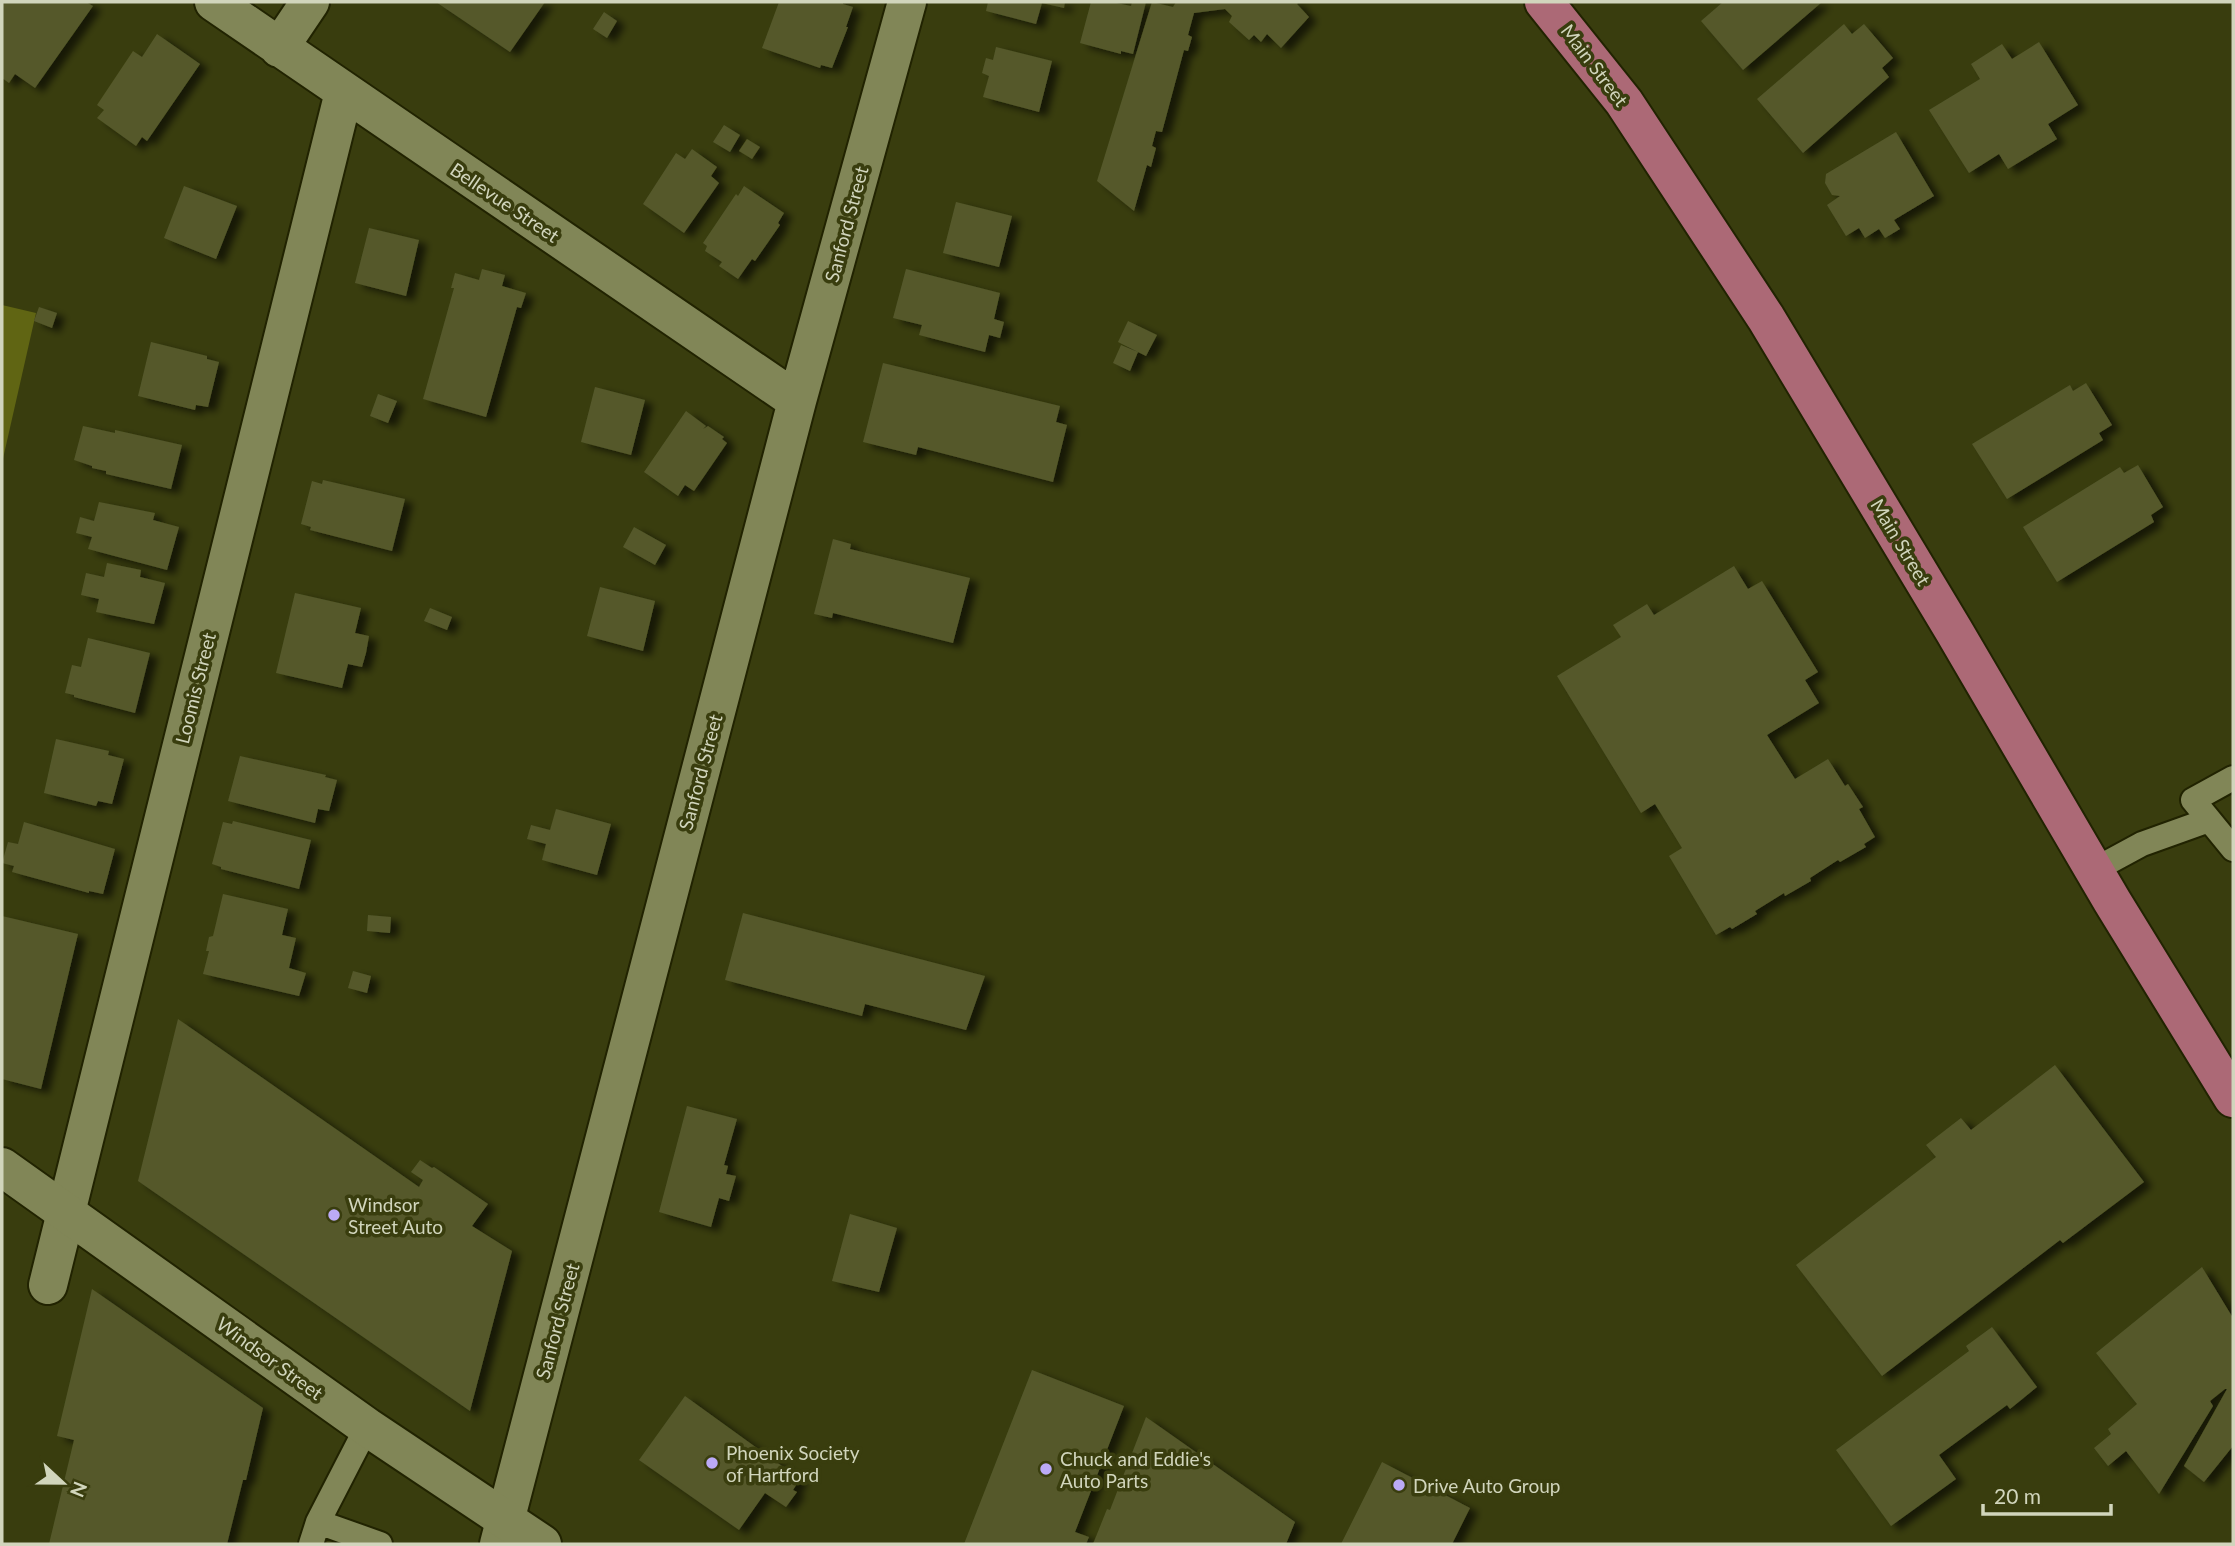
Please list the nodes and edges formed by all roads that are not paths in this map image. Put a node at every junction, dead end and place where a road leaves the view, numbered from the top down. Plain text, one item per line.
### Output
1 (214, 2) edge
2 (310, 2) edge
3 (908, 2) edge
4 (1544, 2) edge
5 (279, 48) junction
6 (344, 92) junction
7 (797, 401) junction
8 (2233, 778) edge
9 (2209, 820) junction
10 (2233, 849) edge
11 (2094, 870) junction
12 (2233, 1098) edge
13 (2, 1167) edge
14 (65, 1211) junction
15 (48, 1285) dead end
16 (367, 1427) junction
17 (502, 1532) edge
18 (314, 1533) edge
19 (380, 1544) edge
20 (541, 1544) edge

1 - 5 street, Bellevue Street
2 - 5 street
3 - 7 street, Sanford Street
4 - 11 main road, Main Street
5 - 6 street, Bellevue Street
6 - 7 street, Bellevue Street
6 - 14 street, Loomis Street
7 - 17 street, Sanford Street
8 - 9 lane
9 - 10 lane
9 - 11 lane
11 - 12 main road, Main Street
13 - 14 street, Windsor Street
14 - 15 street, Loomis Street
14 - 16 street, Windsor Street
16 - 17 street, Windsor Street
16 - 18 lane
17 - 20 street, Windsor Street
18 - 19 lane

